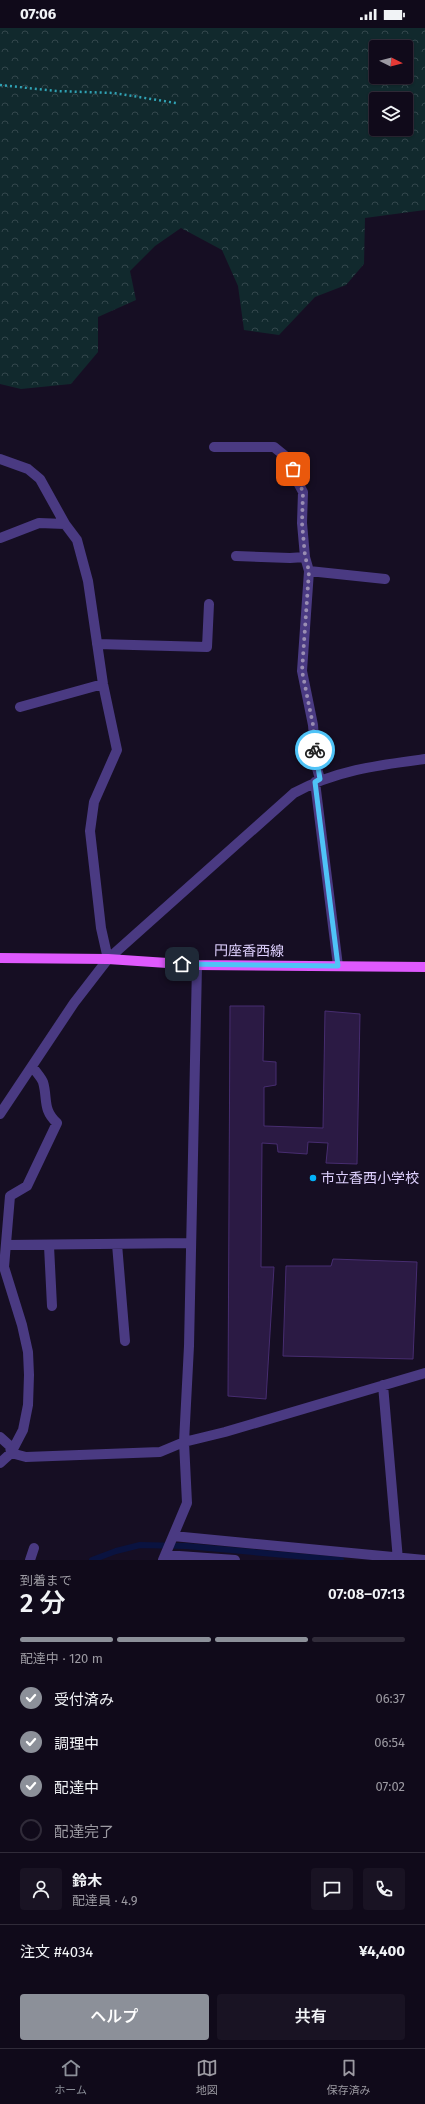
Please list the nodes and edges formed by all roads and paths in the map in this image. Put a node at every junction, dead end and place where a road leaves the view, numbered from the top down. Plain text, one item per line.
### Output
1 (0, 86) edge
2 (176, 104) dead end
3 (214, 447) dead end
4 (0, 459) edge
5 (65, 524) junction
6 (0, 538) edge
7 (236, 556) dead end
8 (305, 556) junction
9 (309, 571) junction
10 (385, 579) dead end
11 (209, 604) dead end
12 (97, 644) junction
13 (103, 684) junction
14 (20, 707) dead end
15 (425, 759) edge
16 (318, 780) junction
17 (0, 958) edge
18 (108, 959) junction
19 (197, 964) junction
20 (338, 966) junction
21 (425, 966) edge
22 (32, 1066) junction
23 (0, 1114) edge
24 (190, 1243) junction
25 (117, 1244) junction
26 (6, 1245) junction
27 (48, 1246) junction
28 (52, 1306) dead end
29 (125, 1341) dead end
30 (425, 1374) edge
31 (383, 1385) junction
32 (0, 1437) edge
33 (184, 1442) junction
34 (11, 1454) junction
35 (0, 1463) edge
36 (173, 1536) junction
37 (34, 1548) dead end
38 (164, 1557) edge
39 (399, 1558) edge
40 (30, 1560) edge
41 (235, 1560) edge
42 (425, 1560) edge

1 - 2 path
3 - 8 street
4 - 5 street
5 - 6 street
5 - 12 street
7 - 8 street
8 - 9 street
9 - 10 street
9 - 16 street
11 - 12 street
12 - 13 street
13 - 14 street
13 - 18 street
15 - 16 street
16 - 18 street
16 - 20 street
17 - 18 main road, 円座香西線
18 - 19 main road, 円座香西線
18 - 22 street
19 - 20 main road, 円座香西線
19 - 24 street
20 - 21 main road, 円座香西線
22 - 23 street
22 - 26 street
24 - 25 street
24 - 33 street
25 - 27 street
25 - 29 street
26 - 27 street
26 - 34 street
27 - 28 street
30 - 31 street
31 - 33 street
31 - 39 street
32 - 34 street
33 - 34 street
33 - 36 street
34 - 35 street
36 - 38 street
36 - 39 street
37 - 40 street
38 - 41 street
39 - 42 street

